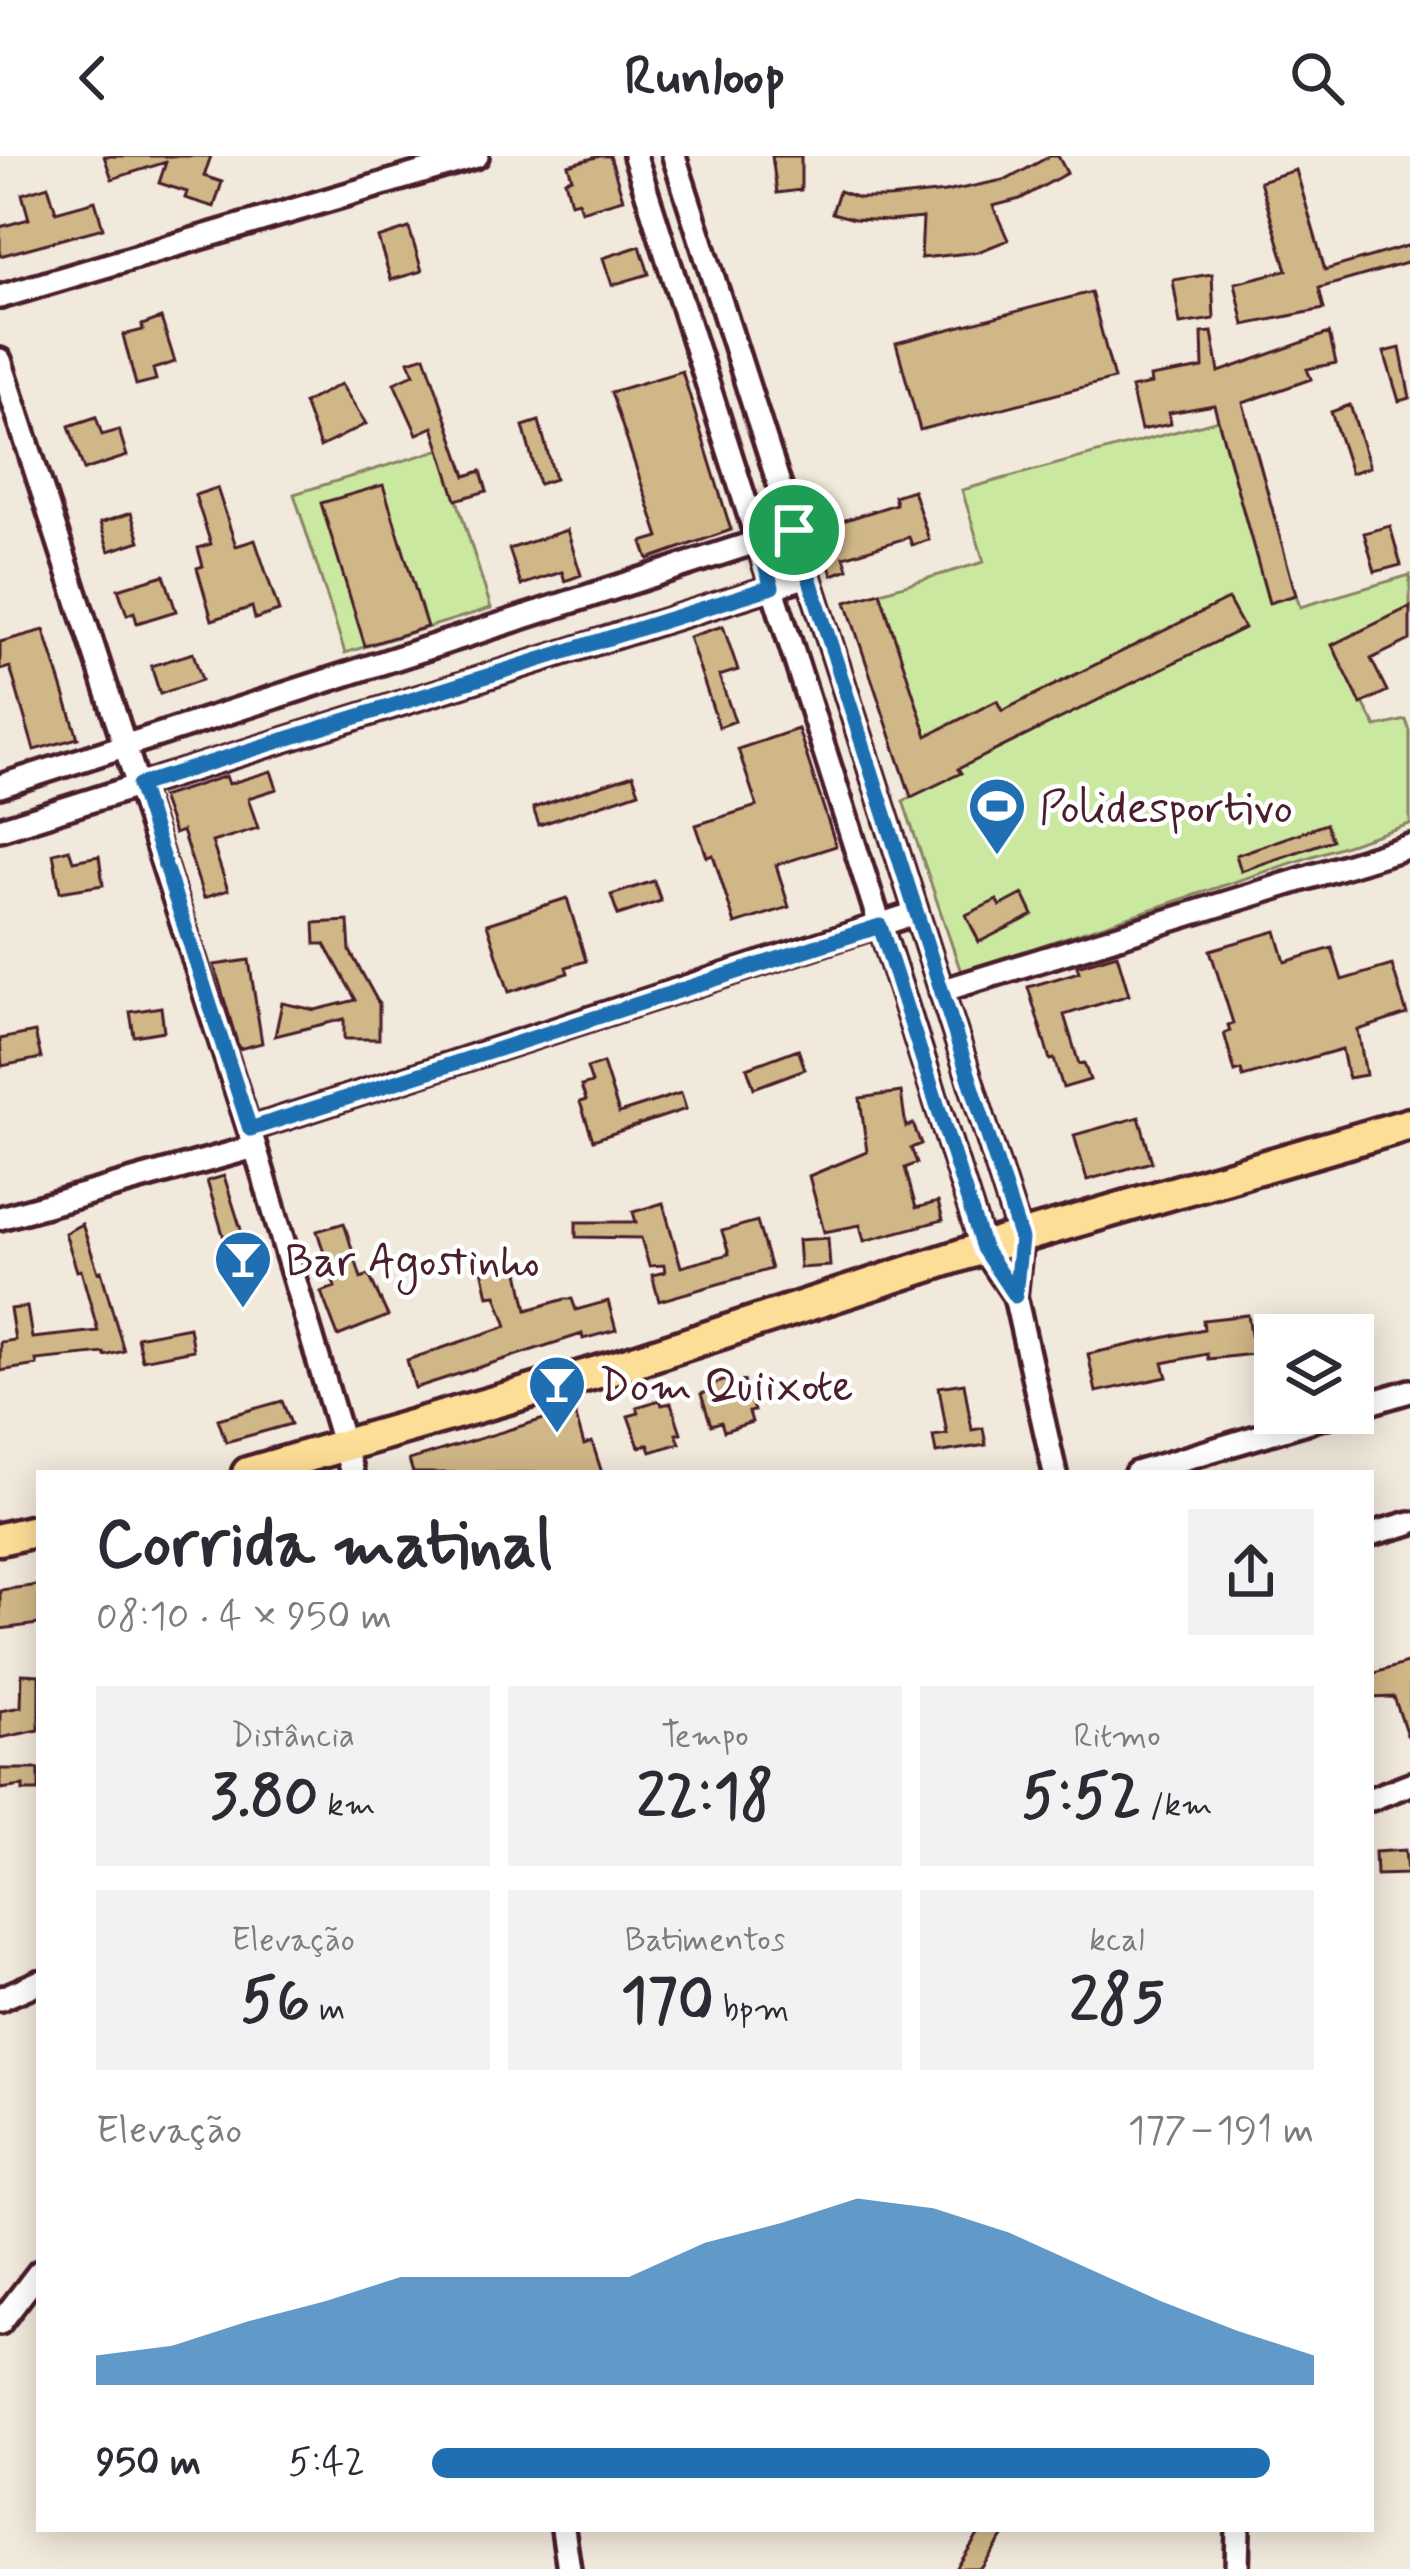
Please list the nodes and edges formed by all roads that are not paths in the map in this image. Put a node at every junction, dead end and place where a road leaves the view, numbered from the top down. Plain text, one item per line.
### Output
1 (477, 156) edge
2 (635, 156) edge
3 (674, 156) edge
4 (0, 297) edge
5 (0, 360) edge
6 (794, 530) junction
7 (758, 542) junction
8 (808, 576) junction
9 (772, 587) junction
10 (125, 745) junction
11 (139, 785) junction
12 (0, 786) edge
13 (0, 829) edge
14 (1410, 846) edge
15 (916, 914) junction
16 (880, 926) junction
17 (941, 991) junction
18 (1410, 1124) edge
19 (252, 1138) junction
20 (0, 1219) edge
21 (1021, 1239) junction
22 (983, 1248) junction
23 (1015, 1296) junction
24 (1410, 1391) edge
25 (1374, 1402) edge
26 (1267, 1434) edge
27 (349, 1460) edge
28 (271, 1470) edge
29 (1053, 1470) edge
30 (1146, 1470) edge
31 (1410, 1522) edge
32 (36, 1531) edge
33 (1374, 1533) edge
34 (0, 1539) edge
35 (1410, 1784) edge
36 (1374, 1798) edge
37 (36, 1983) edge
38 (0, 1999) edge
39 (36, 2276) edge
40 (0, 2323) edge
41 (563, 2532) edge
42 (1238, 2532) edge
43 (569, 2569) edge
44 (1237, 2569) edge

1 - 4 street
2 - 7 street
3 - 6 street
5 - 10 street
6 - 7 street
6 - 8 street
7 - 9 street
7 - 10 street
8 - 9 street
8 - 15 street
9 - 11 street
9 - 16 street
10 - 11 street
10 - 12 street
11 - 13 street
11 - 19 street
14 - 17 street
15 - 16 street
15 - 17 street
16 - 19 street
16 - 22 street
17 - 21 street
18 - 21 main road
19 - 20 street
19 - 27 street
21 - 22 main road
21 - 23 street
22 - 23 street
22 - 27 main road
23 - 29 street
24 - 25 street
26 - 30 street
27 - 28 main road
31 - 33 street
32 - 34 main road
35 - 36 street
37 - 38 street
39 - 40 street
41 - 43 street
42 - 44 street

